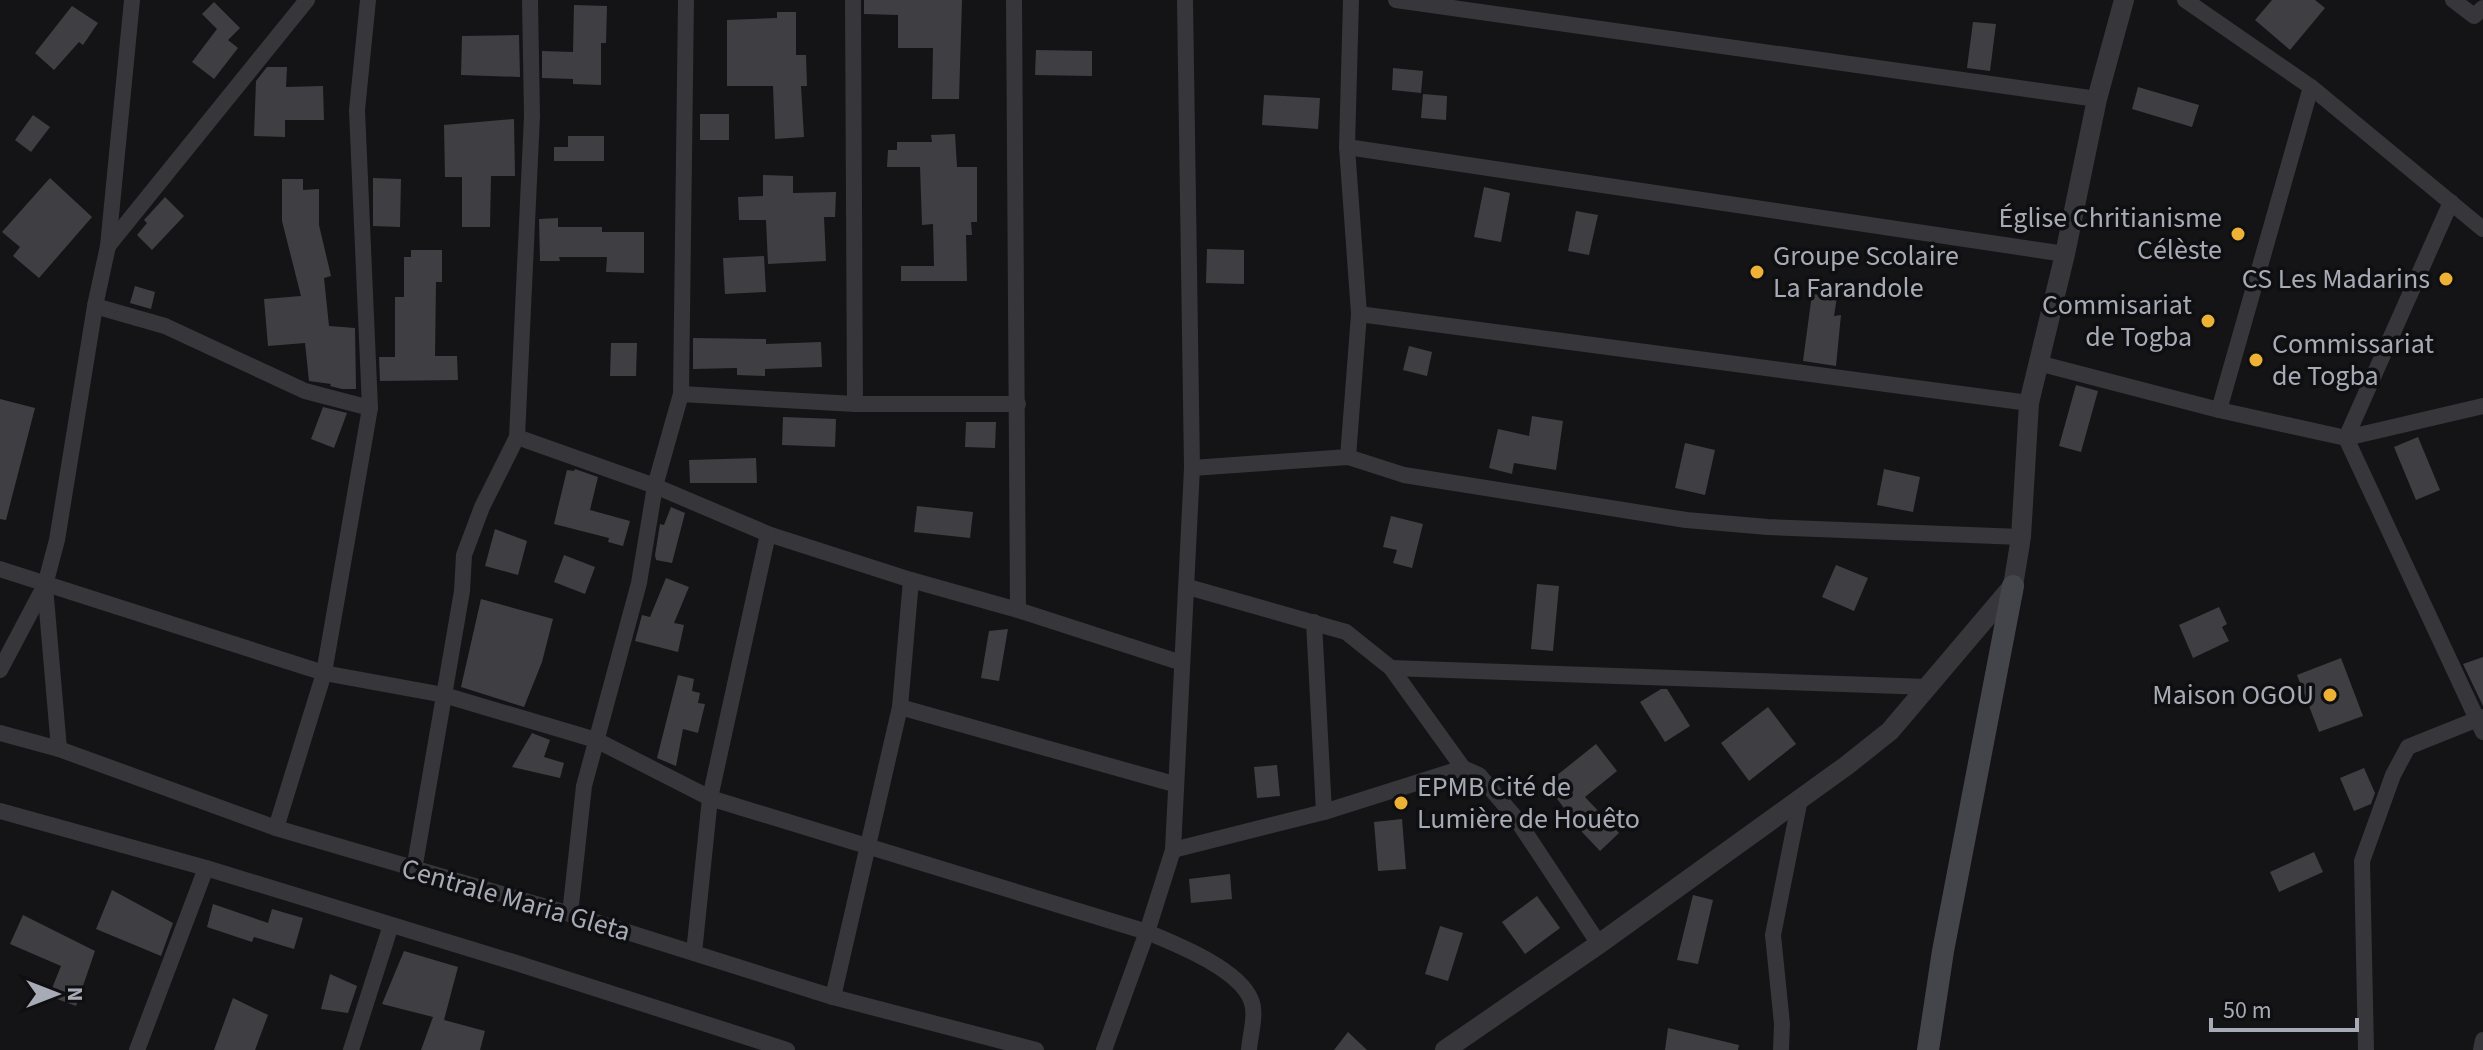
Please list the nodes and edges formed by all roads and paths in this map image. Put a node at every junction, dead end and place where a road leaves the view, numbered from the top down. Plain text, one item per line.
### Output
1 (132, 0) edge
2 (307, 0) edge
3 (368, 0) edge
4 (530, 0) edge
5 (686, 0) edge
6 (853, 0) edge
7 (1014, 0) edge
8 (1185, 0) edge
9 (1351, 0) edge
10 (1396, 0) edge
11 (2124, 0) edge
12 (2185, 0) edge
13 (2453, 0) edge
14 (2483, 8) edge
15 (2311, 87) junction
16 (2097, 99) junction
17 (1347, 147) junction
18 (2451, 202) junction
19 (2480, 223) edge
20 (108, 246) junction
21 (2065, 254) junction
22 (95, 306) junction
23 (1359, 314) junction
24 (2038, 363) junction
25 (681, 394) junction
26 (2029, 403) junction
27 (855, 404) junction
28 (1018, 404) junction
29 (2483, 406) edge
30 (370, 408) junction
31 (2219, 410) junction
32 (517, 437) junction
33 (2346, 438) junction
34 (1348, 457) junction
35 (1192, 468) junction
36 (655, 486) junction
37 (768, 534) junction
38 (2021, 537) junction
39 (0, 569) edge
40 (911, 580) junction
41 (45, 585) junction
42 (2013, 586) junction
43 (1188, 587) junction
44 (1018, 610) junction
45 (1314, 622) junction
46 (1182, 663) junction
47 (1391, 668) junction
48 (0, 670) edge
49 (324, 673) junction
50 (1928, 687) junction
51 (444, 695) junction
52 (900, 707) junction
53 (2481, 722) edge
54 (0, 733) edge
55 (596, 740) junction
56 (59, 749) junction
57 (1463, 768) junction
58 (1174, 784) junction
59 (710, 798) junction
60 (1800, 799) junction
61 (0, 811) edge
62 (1324, 812) junction
63 (276, 828) junction
64 (869, 846) junction
65 (1173, 850) junction
66 (206, 868) junction
67 (414, 870) junction
68 (570, 914) junction
69 (391, 925) junction
70 (1147, 932) junction
71 (1599, 944) junction
72 (694, 953) junction
73 (833, 997) junction
74 (2483, 1040) edge
75 (137, 1050) edge
76 (351, 1050) edge
77 (787, 1050) edge
78 (1036, 1050) edge
79 (1104, 1050) edge
80 (1249, 1050) edge
81 (1445, 1050) edge
82 (1781, 1050) edge
83 (1928, 1050) edge
84 (2366, 1050) edge
85 (2481, 1050) edge

1 - 20 street
2 - 20 street
3 - 30 street
4 - 32 street
5 - 25 street
6 - 27 street
7 - 28 street
8 - 35 street
9 - 17 street
10 - 16 street
11 - 16 street
12 - 15 street
13 - 14 street
15 - 18 street
15 - 31 street
16 - 21 street
17 - 21 street
17 - 23 street
18 - 19 street
18 - 33 street
20 - 22 street
21 - 24 street
22 - 30 street
22 - 41 street
23 - 26 street
23 - 34 street
24 - 26 street
24 - 31 street
25 - 27 street
25 - 36 street
26 - 38 street
27 - 28 street
28 - 44 street
29 - 33 street
30 - 49 street
31 - 33 street
32 - 36 street
32 - 51 street
33 - 53 street
34 - 35 street
34 - 38 street
35 - 43 street
36 - 37 street
36 - 55 street
37 - 40 street
37 - 59 street
38 - 42 street
39 - 41 street
40 - 44 street
40 - 52 street
41 - 48 street
41 - 49 street
41 - 56 street
42 - 50 street
42 - 83 main road
43 - 45 street
43 - 46 street
44 - 46 street
45 - 47 street
45 - 62 street
46 - 58 street
47 - 50 street
47 - 57 street
49 - 51 street
49 - 63 street
50 - 60 street
51 - 55 street
51 - 67 street
52 - 58 street
52 - 64 street
53 - 84 street
54 - 56 street, Centrale Maria Gleta
55 - 59 street
55 - 68 street
56 - 63 street, Centrale Maria Gleta
57 - 62 street
57 - 71 street
58 - 65 street
59 - 64 street
59 - 72 street
60 - 71 street
60 - 82 street
61 - 66 street
62 - 65 street
63 - 67 street, Centrale Maria Gleta
64 - 70 street
64 - 73 street
65 - 70 street
66 - 69 street
66 - 75 street
67 - 68 street, Centrale Maria Gleta
68 - 72 street, Centrale Maria Gleta
69 - 76 street
69 - 77 street
70 - 79 street
70 - 80 street
71 - 81 street
72 - 73 street, Centrale Maria Gleta
73 - 78 street, Centrale Maria Gleta
74 - 85 street

